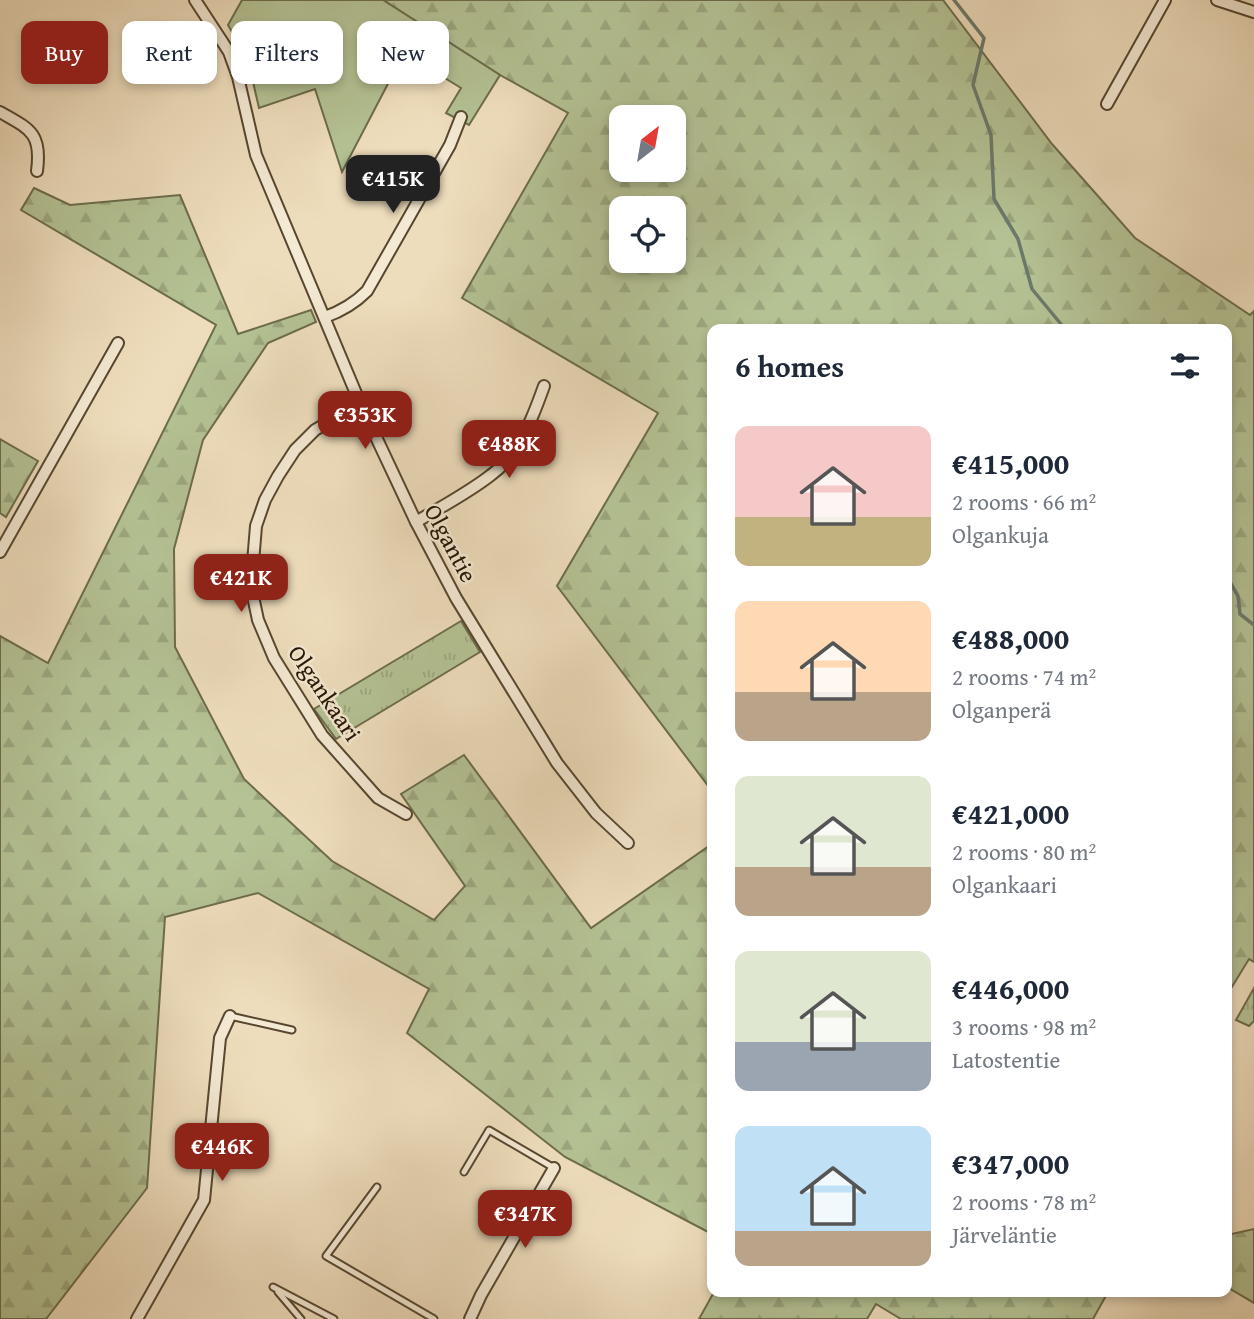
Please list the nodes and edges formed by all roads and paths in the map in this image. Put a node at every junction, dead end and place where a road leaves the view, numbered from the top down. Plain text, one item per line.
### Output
1 (195, 0) edge
2 (1165, 0) edge
3 (1217, 0) edge
4 (1254, 12) edge
5 (1107, 104) dead end
6 (0, 112) edge
7 (461, 117) dead end
8 (37, 171) dead end
9 (325, 317) junction
10 (118, 343) dead end
11 (544, 386) dead end
12 (360, 403) junction
13 (416, 522) junction
14 (0, 552) edge
15 (406, 814) dead end
16 (628, 843) dead end
17 (230, 1016) joint
18 (292, 1030) dead end
19 (554, 1168) joint
20 (464, 1172) dead end
21 (377, 1187) dead end
22 (137, 1319) edge
23 (301, 1319) edge
24 (334, 1319) edge
25 (434, 1319) edge
26 (470, 1319) edge

1 - 9 street, Olgantie
2 - 5 street
3 - 4 street
6 - 8 street
7 - 9 street
9 - 12 street, Olgantie
10 - 14 street
11 - 13 street
12 - 13 street, Olgantie
12 - 15 street, Olgankaari
13 - 16 street, Olgantie
17 - 18 lane
17 - 22 street
19 - 20 lane
19 - 26 street
21 - 25 lane
23 - 24 lane

